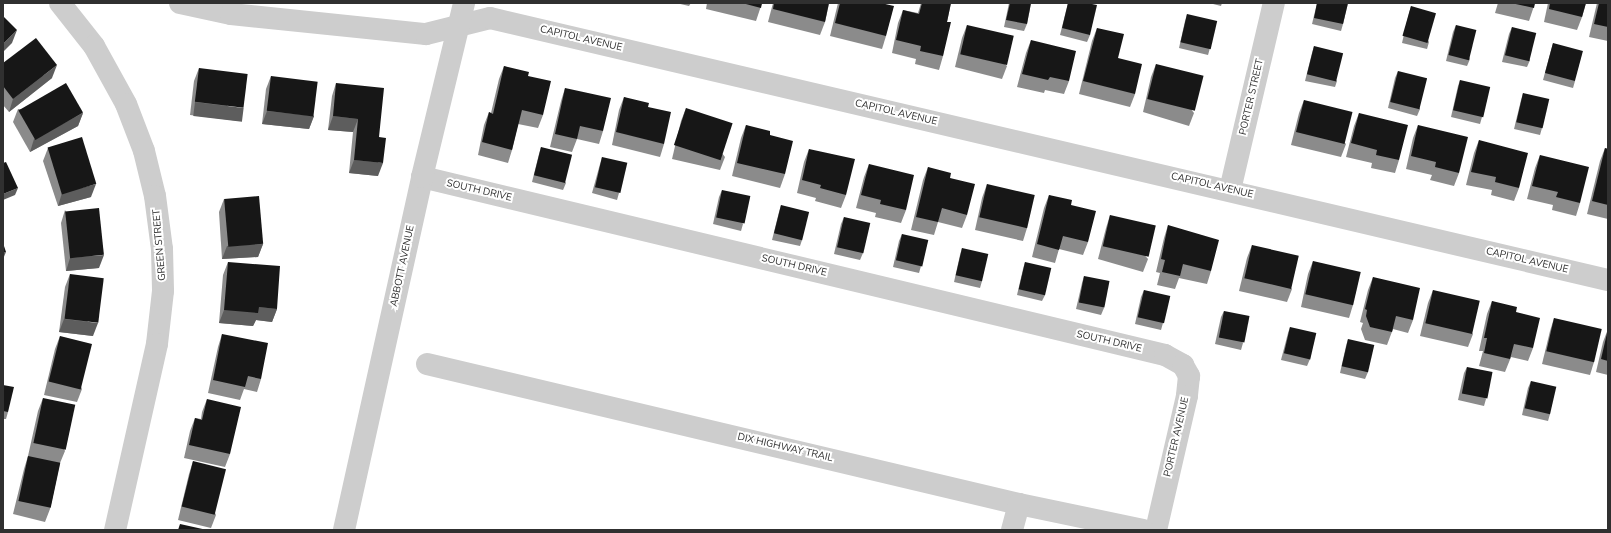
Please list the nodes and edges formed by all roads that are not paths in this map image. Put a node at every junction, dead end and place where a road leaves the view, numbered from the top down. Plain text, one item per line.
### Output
1 (60, 3) edge
2 (180, 3) edge
3 (464, 3) edge
4 (1274, 3) edge
5 (459, 25) junction
6 (422, 177) junction
7 (1230, 190) junction
8 (1608, 280) edge
9 (1165, 355) joint
10 (427, 364) dead end
11 (1019, 504) junction
12 (115, 530) edge
13 (344, 530) edge
14 (1012, 530) edge
15 (1143, 530) edge
16 (1156, 530) edge

1 - 12 street, GREEN STREET
2 - 5 street, CAPITOL AVENUE
3 - 5 street, ABBOTT AVENUE
4 - 7 street, PORTER STREET
5 - 6 street, ABBOTT AVENUE
5 - 7 street, CAPITOL AVENUE
6 - 9 street, SOUTH DRIVE
6 - 13 street, ABBOTT AVENUE
7 - 8 street, CAPITOL AVENUE
9 - 16 street, PORTER AVENUE
10 - 11 street, DIX HIGHWAY TRAIL
11 - 14 street
11 - 15 street, DIX HIGHWAY TRAIL

